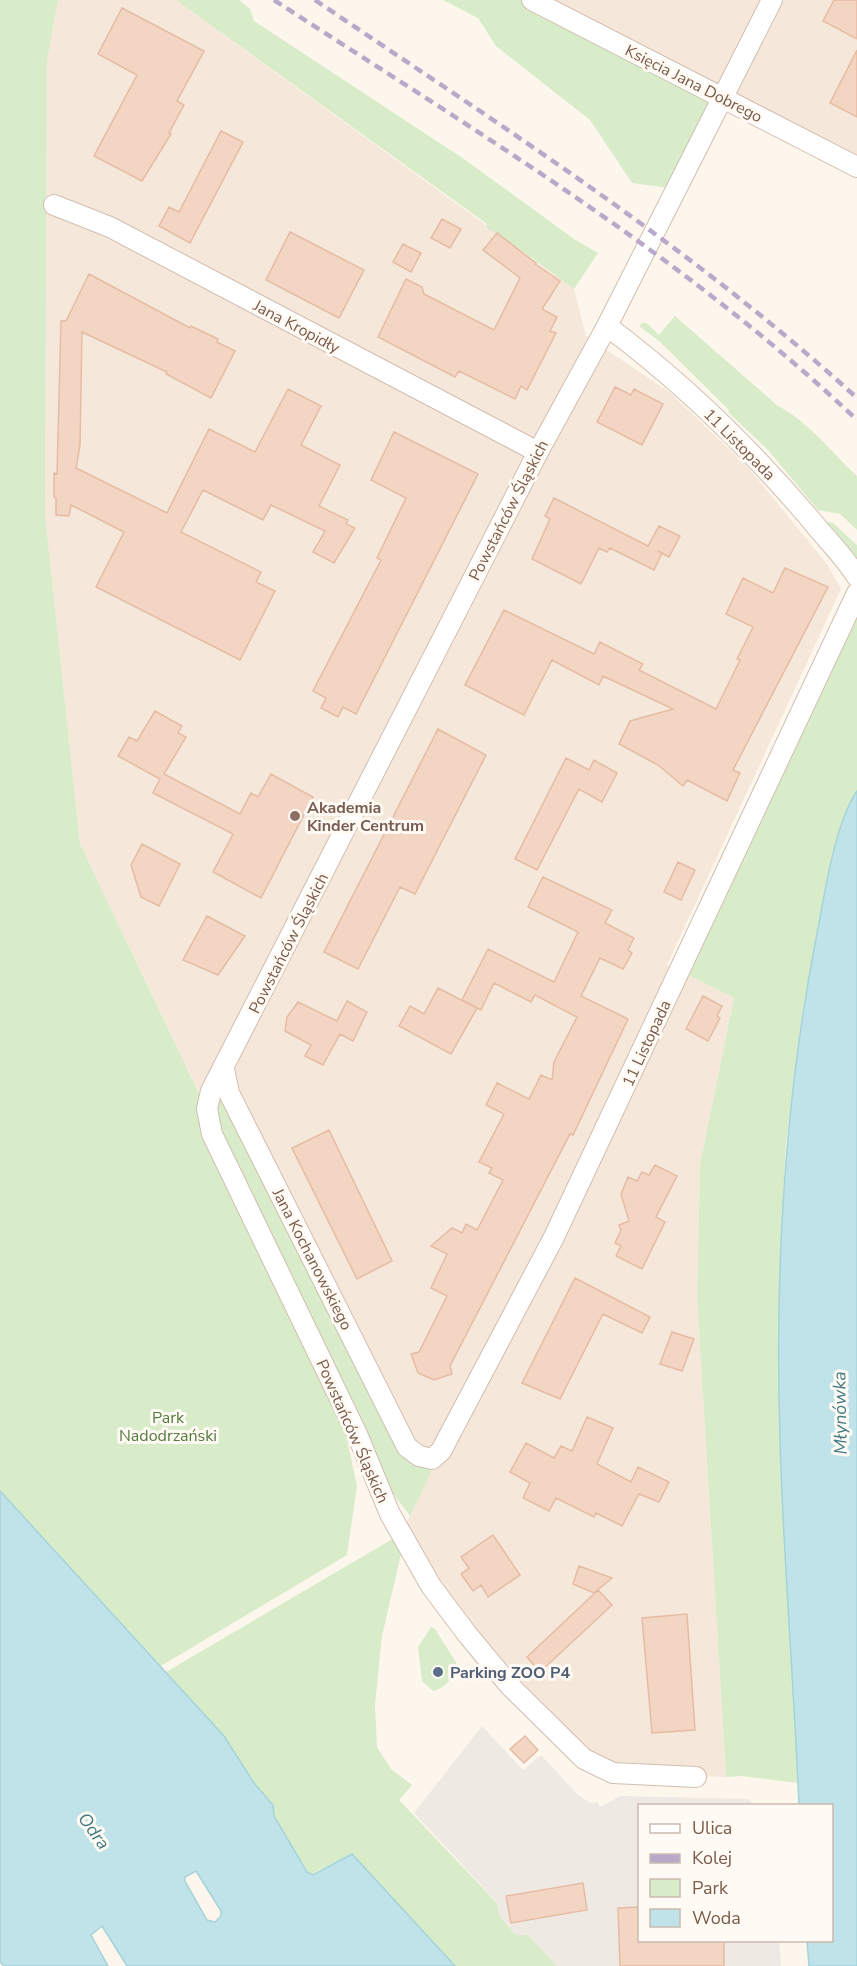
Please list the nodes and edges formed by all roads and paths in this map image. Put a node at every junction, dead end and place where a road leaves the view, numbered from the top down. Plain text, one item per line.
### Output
1 (532, 0) edge
2 (772, 0) edge
3 (723, 98) junction
4 (857, 167) edge
5 (54, 205) dead end
6 (608, 326) junction
7 (538, 452) junction
8 (857, 577) edge
9 (857, 593) edge
10 (224, 1069) junction
11 (407, 1447) joint
12 (696, 1777) dead end

1 - 3 street, Księcia Jana Dobrego
2 - 3 street, Powstańców Śląskich
3 - 4 street, Księcia Jana Dobrego
3 - 6 street, Powstańców Śląskich
5 - 7 street, Jana Kropidły
6 - 7 street, Powstańców Śląskich
6 - 8 street, 11 Listopada
7 - 10 street, Powstańców Śląskich
9 - 11 street, 11 Listopada
10 - 11 street, Jana Kochanowskiego
10 - 12 street, Powstańców Śląskich

